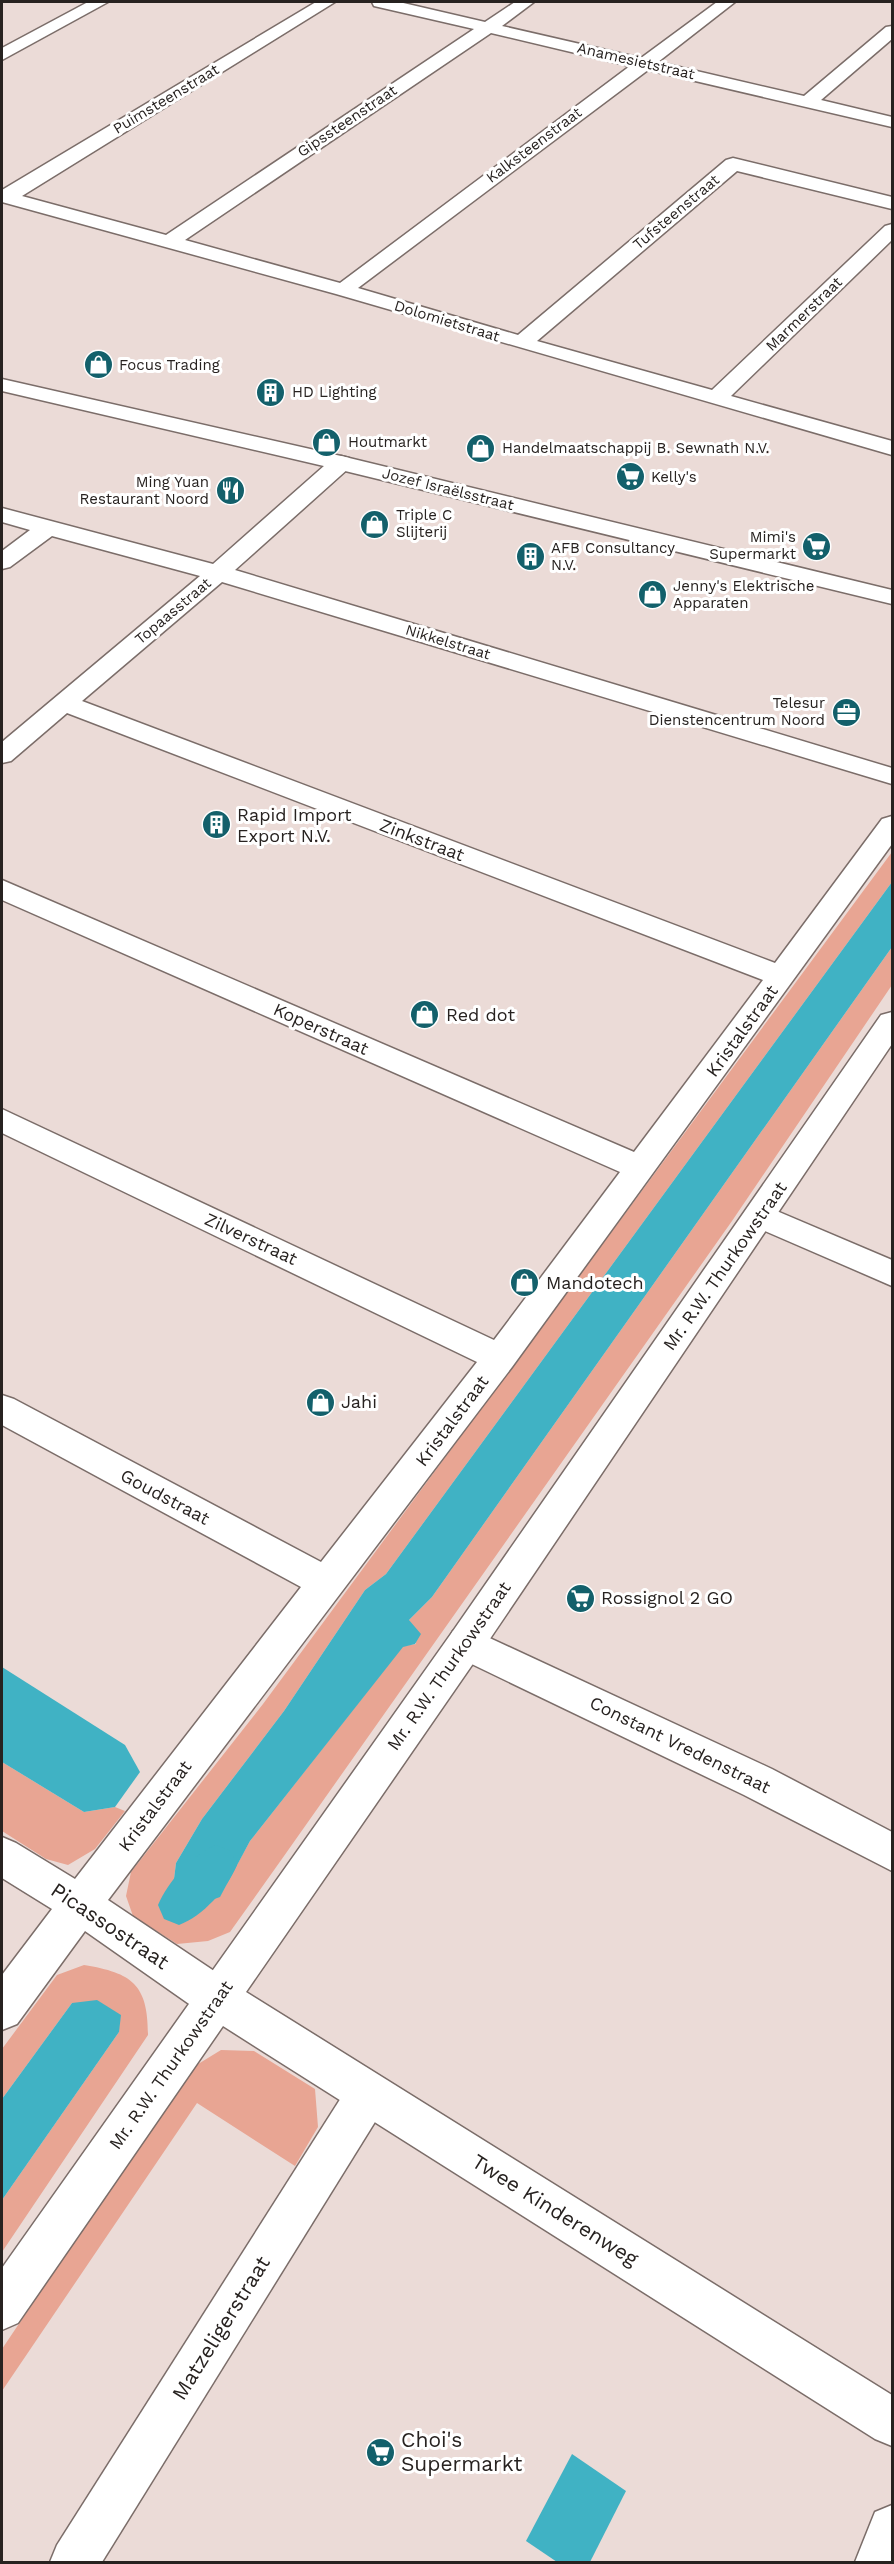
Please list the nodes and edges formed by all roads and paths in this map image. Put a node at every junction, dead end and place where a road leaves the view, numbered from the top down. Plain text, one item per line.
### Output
1 (327, 2) edge
2 (380, 2) edge
3 (526, 2) edge
4 (727, 2) edge
5 (91, 3) edge
6 (488, 26) junction
7 (892, 31) edge
8 (2, 55) edge
9 (643, 63) junction
10 (808, 102) junction
11 (892, 122) edge
12 (4, 197) edge
13 (892, 203) edge
14 (892, 230) edge
15 (169, 242) junction
16 (343, 290) junction
17 (522, 344) junction
18 (2, 385) edge
19 (716, 398) junction
20 (892, 448) edge
21 (340, 463) junction
22 (2, 515) edge
23 (47, 528) junction
24 (2, 562) edge
25 (218, 573) junction
26 (892, 597) edge
27 (63, 703) junction
28 (2, 755) edge
29 (892, 776) edge
30 (892, 825) edge
31 (2, 889) edge
32 (782, 976) junction
33 (892, 1022) edge
34 (2, 1120) edge
35 (641, 1168) junction
36 (760, 1216) junction
37 (892, 1274) edge
38 (500, 1358) junction
39 (2, 1409) edge
40 (328, 1584) junction
41 (466, 1642) junction
42 (892, 1851) edge
43 (2, 1856) edge
44 (80, 1904) junction
45 (218, 1998) junction
46 (2, 2009) edge
47 (368, 2094) junction
48 (2, 2307) edge
49 (892, 2422) edge
50 (892, 2529) edge
51 (74, 2562) edge
52 (879, 2562) edge

1 - 12 street, Puimsteenstraat
2 - 6 street, Anamesietstraat
3 - 6 street, Gipssteenstraat
4 - 9 street, Kalksteenstraat
5 - 8 street
6 - 9 street, Anamesietstraat
6 - 15 street, Gipssteenstraat
7 - 10 street
9 - 10 street, Anamesietstraat
9 - 16 street, Kalksteenstraat
10 - 11 street, Anamesietstraat
12 - 15 street, Dolomietstraat
13 - 17 street, Tufsteenstraat
14 - 19 street, Marmerstraat
15 - 16 street, Dolomietstraat
16 - 17 street, Dolomietstraat
17 - 19 street, Dolomietstraat
18 - 21 street, Jozef Israëlsstraat
19 - 20 street, Dolomietstraat
21 - 25 street, Topaasstraat
21 - 26 street, Jozef Israëlsstraat
22 - 23 street, Nikkelstraat
23 - 24 street
23 - 25 street, Nikkelstraat
25 - 27 street, Topaasstraat
25 - 29 street, Nikkelstraat
27 - 28 street, Topaasstraat
27 - 32 street, Zinkstraat
30 - 32 street, Kristalstraat
31 - 35 street, Koperstraat
32 - 35 street, Kristalstraat
33 - 36 street, Mr. R.W. Thurkowstraat
34 - 38 street, Zilverstraat
35 - 38 street, Kristalstraat
36 - 37 street
36 - 41 street, Mr. R.W. Thurkowstraat
38 - 40 street, Kristalstraat
39 - 40 street, Goudstraat
40 - 44 street, Kristalstraat
41 - 42 street, Constant Vredenstraat
41 - 45 street, Mr. R.W. Thurkowstraat
43 - 44 street, Picassostraat
44 - 45 street, Picassostraat
44 - 46 street, Kristalstraat
45 - 47 street, Twee Kinderenweg
45 - 48 street, Mr. R.W. Thurkowstraat
47 - 49 street, Twee Kinderenweg
47 - 51 street, Matzeligerstraat
50 - 52 street

